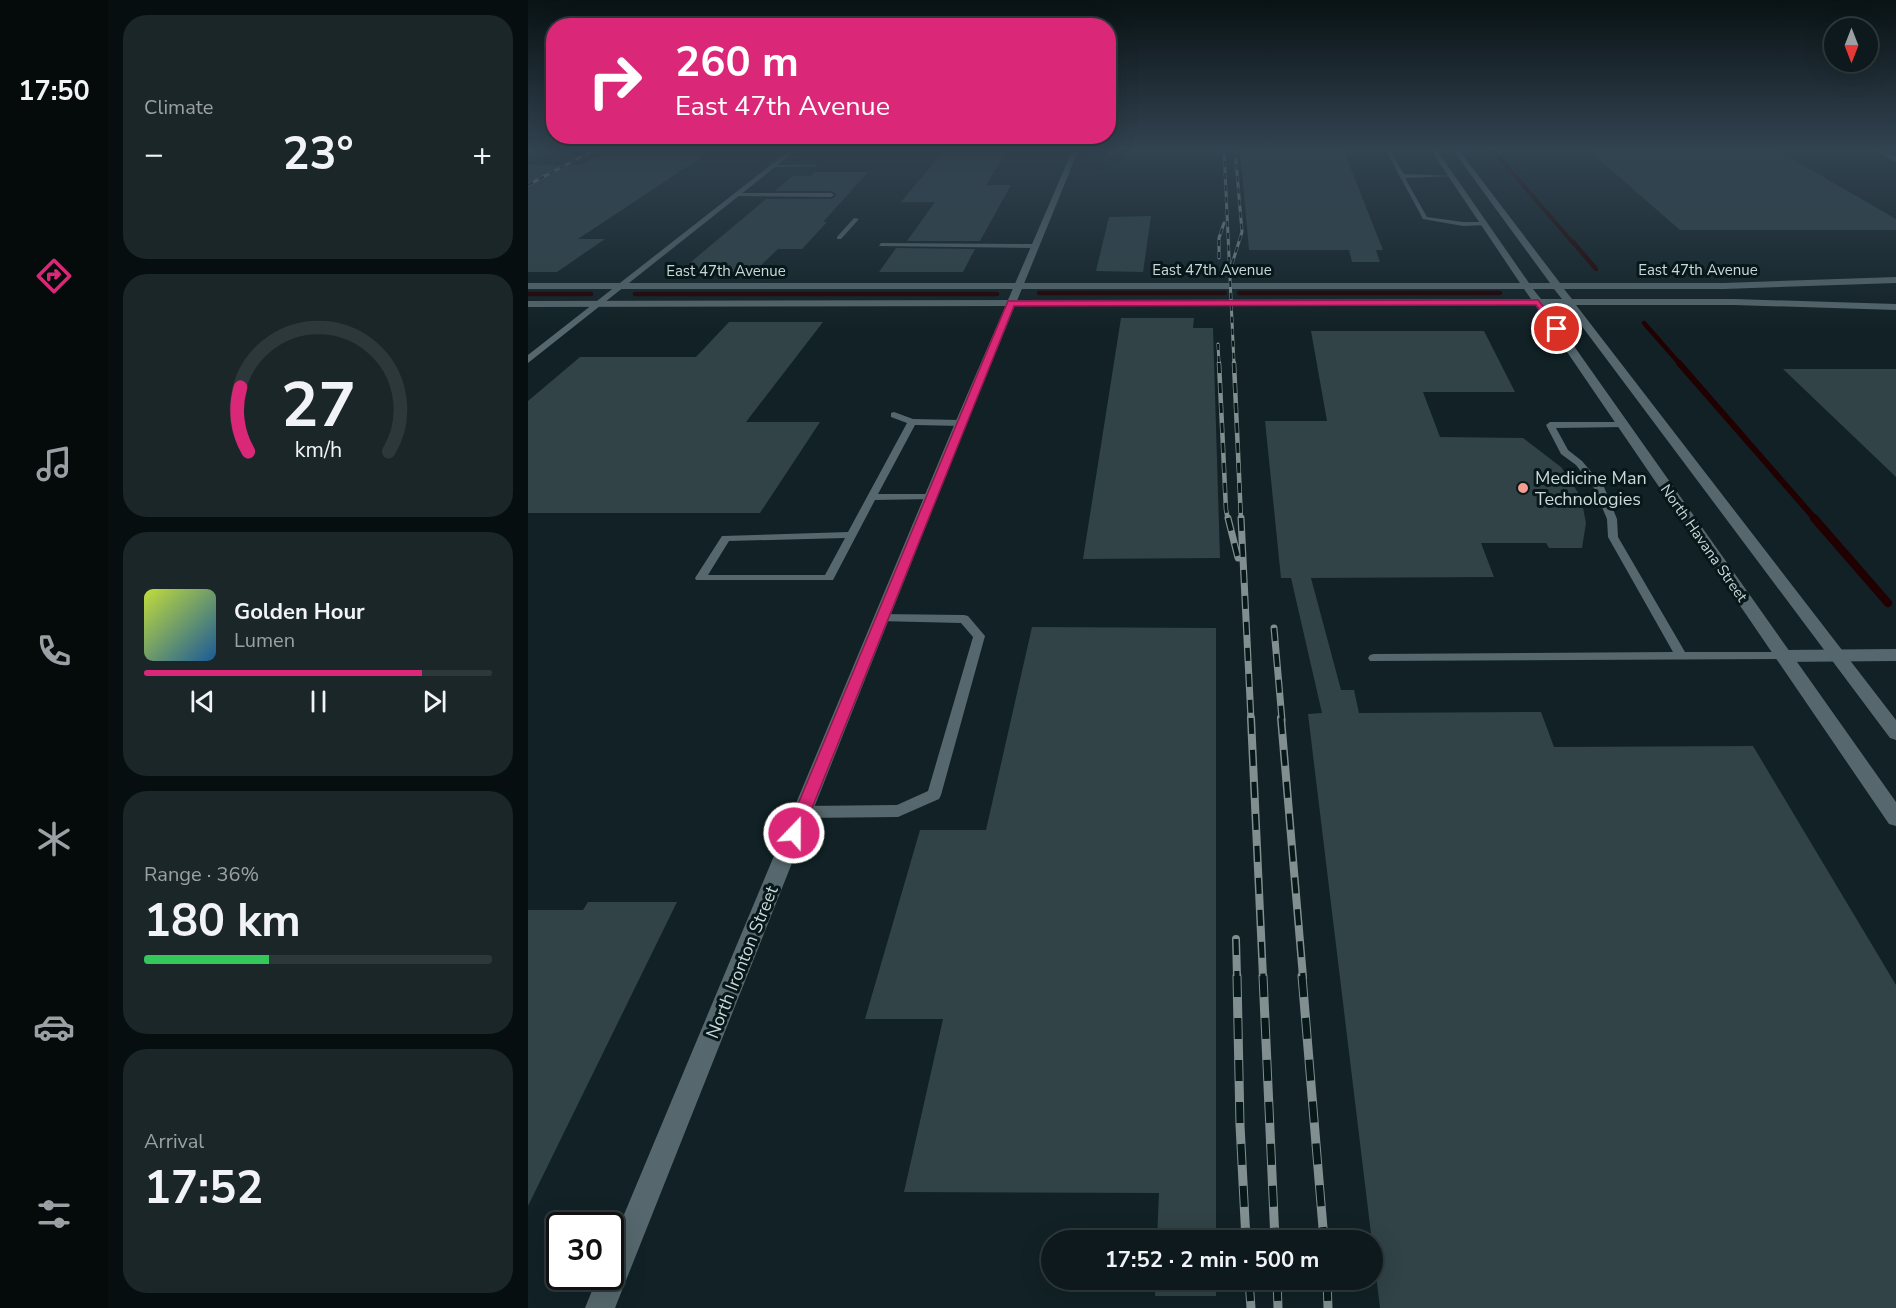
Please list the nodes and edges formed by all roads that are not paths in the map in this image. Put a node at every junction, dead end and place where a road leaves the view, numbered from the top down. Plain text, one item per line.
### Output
1 (718, 210) edge
2 (1050, 210) edge
3 (1420, 210) edge
4 (1475, 210) edge
5 (1501, 210) edge
6 (856, 219) dead end
7 (1485, 224) junction
8 (839, 238) dead end
9 (881, 246) dead end
10 (1035, 246) junction
11 (1896, 280) edge
12 (1861, 281) junction
13 (1018, 285) junction
14 (1527, 285) junction
15 (528, 286) edge
16 (622, 286) junction
17 (1558, 286) junction
18 (1538, 302) junction
19 (1570, 302) junction
20 (1011, 303) junction
21 (528, 304) edge
22 (600, 304) junction
23 (1875, 306) junction
24 (1896, 307) edge
25 (528, 360) edge
26 (894, 415) dead end
27 (912, 422) junction
28 (961, 423) junction
29 (1622, 425) junction
30 (873, 497) junction
31 (932, 497) junction
32 (851, 535) junction
33 (882, 618) junction
34 (1837, 655) junction
35 (1896, 655) edge
36 (1681, 656) junction
37 (1783, 656) junction
38 (1374, 658) dead end
39 (1896, 733) edge
40 (803, 812) junction
41 (1896, 818) edge
42 (600, 1308) edge

1 - 16 main road
2 - 10 main road, North Ironton Street
3 - 7 lane
4 - 7 main road, North Havana Street
5 - 17 main road, North Havana Street
6 - 8 lane
7 - 14 main road, North Havana Street
9 - 10 lane
10 - 13 main road, North Ironton Street
11 - 12 main road, East 47th Avenue
12 - 17 main road, East 47th Avenue
12 - 23 main road
13 - 14 main road, East 47th Avenue
13 - 16 main road, East 47th Avenue
13 - 20 main road, North Ironton Street
14 - 17 main road, East 47th Avenue
14 - 18 main road, North Havana Street
15 - 16 main road, East 47th Avenue
16 - 22 main road
17 - 19 main road, North Havana Street
18 - 19 main road, East 47th Avenue
18 - 20 main road, East 47th Avenue
18 - 29 main road, North Havana Street
19 - 23 main road, East 47th Avenue
19 - 34 main road, North Havana Street
20 - 22 main road, East 47th Avenue
20 - 28 main road, North Ironton Street
21 - 22 main road, East 47th Avenue
22 - 25 main road
23 - 24 main road, East 47th Avenue
26 - 27 lane
27 - 28 lane
27 - 30 lane
28 - 31 main road, North Ironton Street
29 - 36 lane
29 - 37 main road, North Havana Street
30 - 31 lane
30 - 32 lane
31 - 33 main road, North Ironton Street
32 - 32 lane
33 - 40 main road, North Ironton Street
33 - 40 lane
34 - 35 main road
34 - 37 main road
34 - 39 main road, North Havana Street
36 - 37 lane
36 - 38 lane
37 - 41 main road, North Havana Street
40 - 42 main road, North Ironton Street

